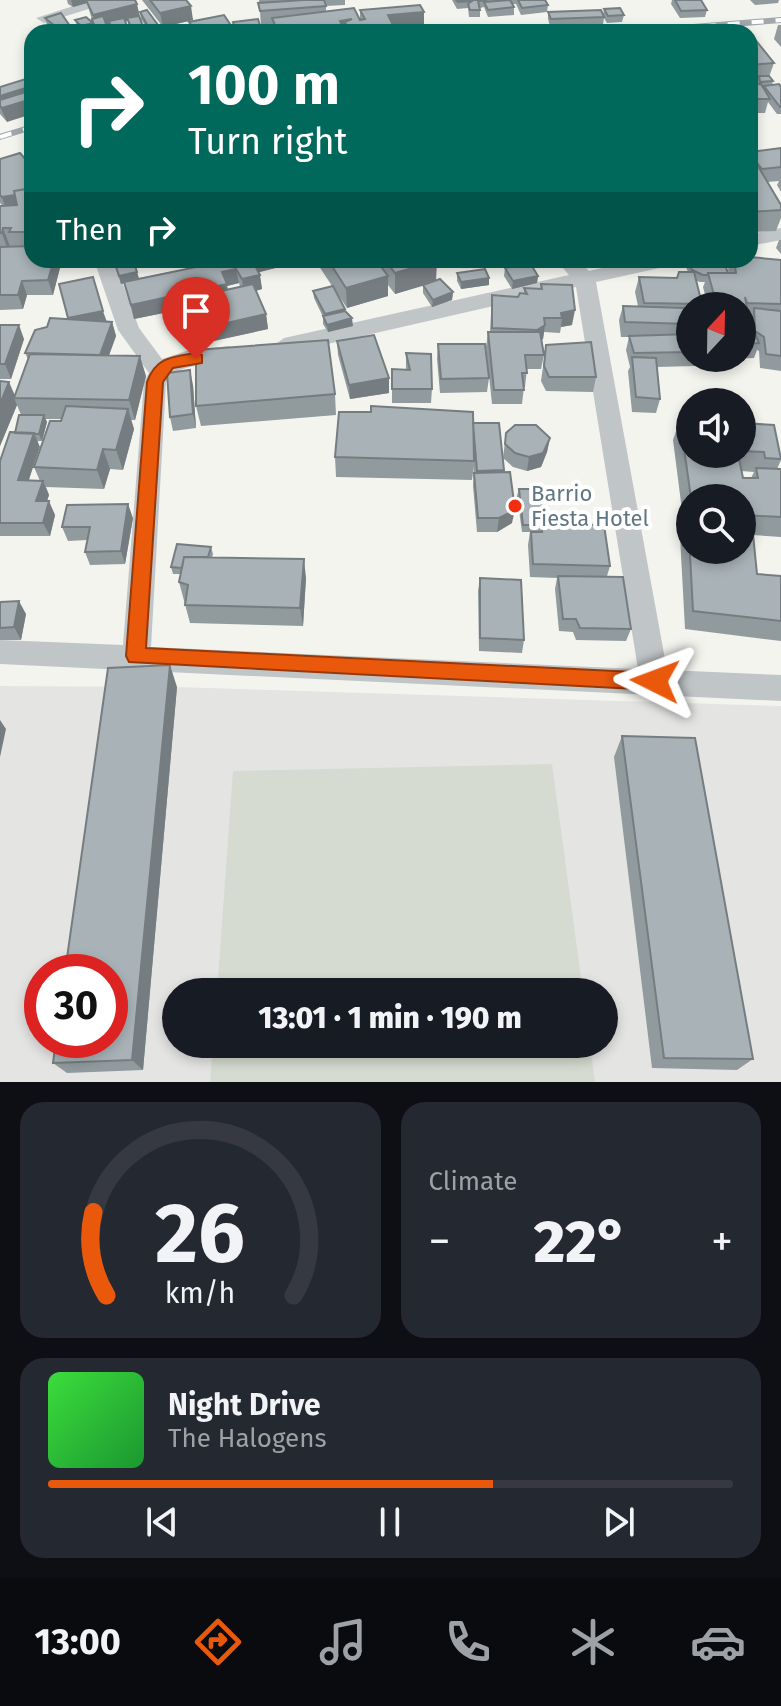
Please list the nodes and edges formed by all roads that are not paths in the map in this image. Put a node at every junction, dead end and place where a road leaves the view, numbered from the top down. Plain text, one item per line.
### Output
1 (109, 0) edge
2 (44, 18) edge
3 (781, 234) edge
4 (758, 238) edge
5 (107, 268) edge
6 (574, 268) edge
7 (632, 268) edge
8 (585, 279) junction
9 (159, 371) junction
10 (0, 652) edge
11 (136, 656) junction
12 (655, 681) junction
13 (781, 688) edge

1 - 2 street
3 - 4 street
5 - 9 street
6 - 8 street
7 - 8 street
8 - 9 street
8 - 12 street
9 - 11 street
10 - 11 street
11 - 12 street
12 - 13 street

